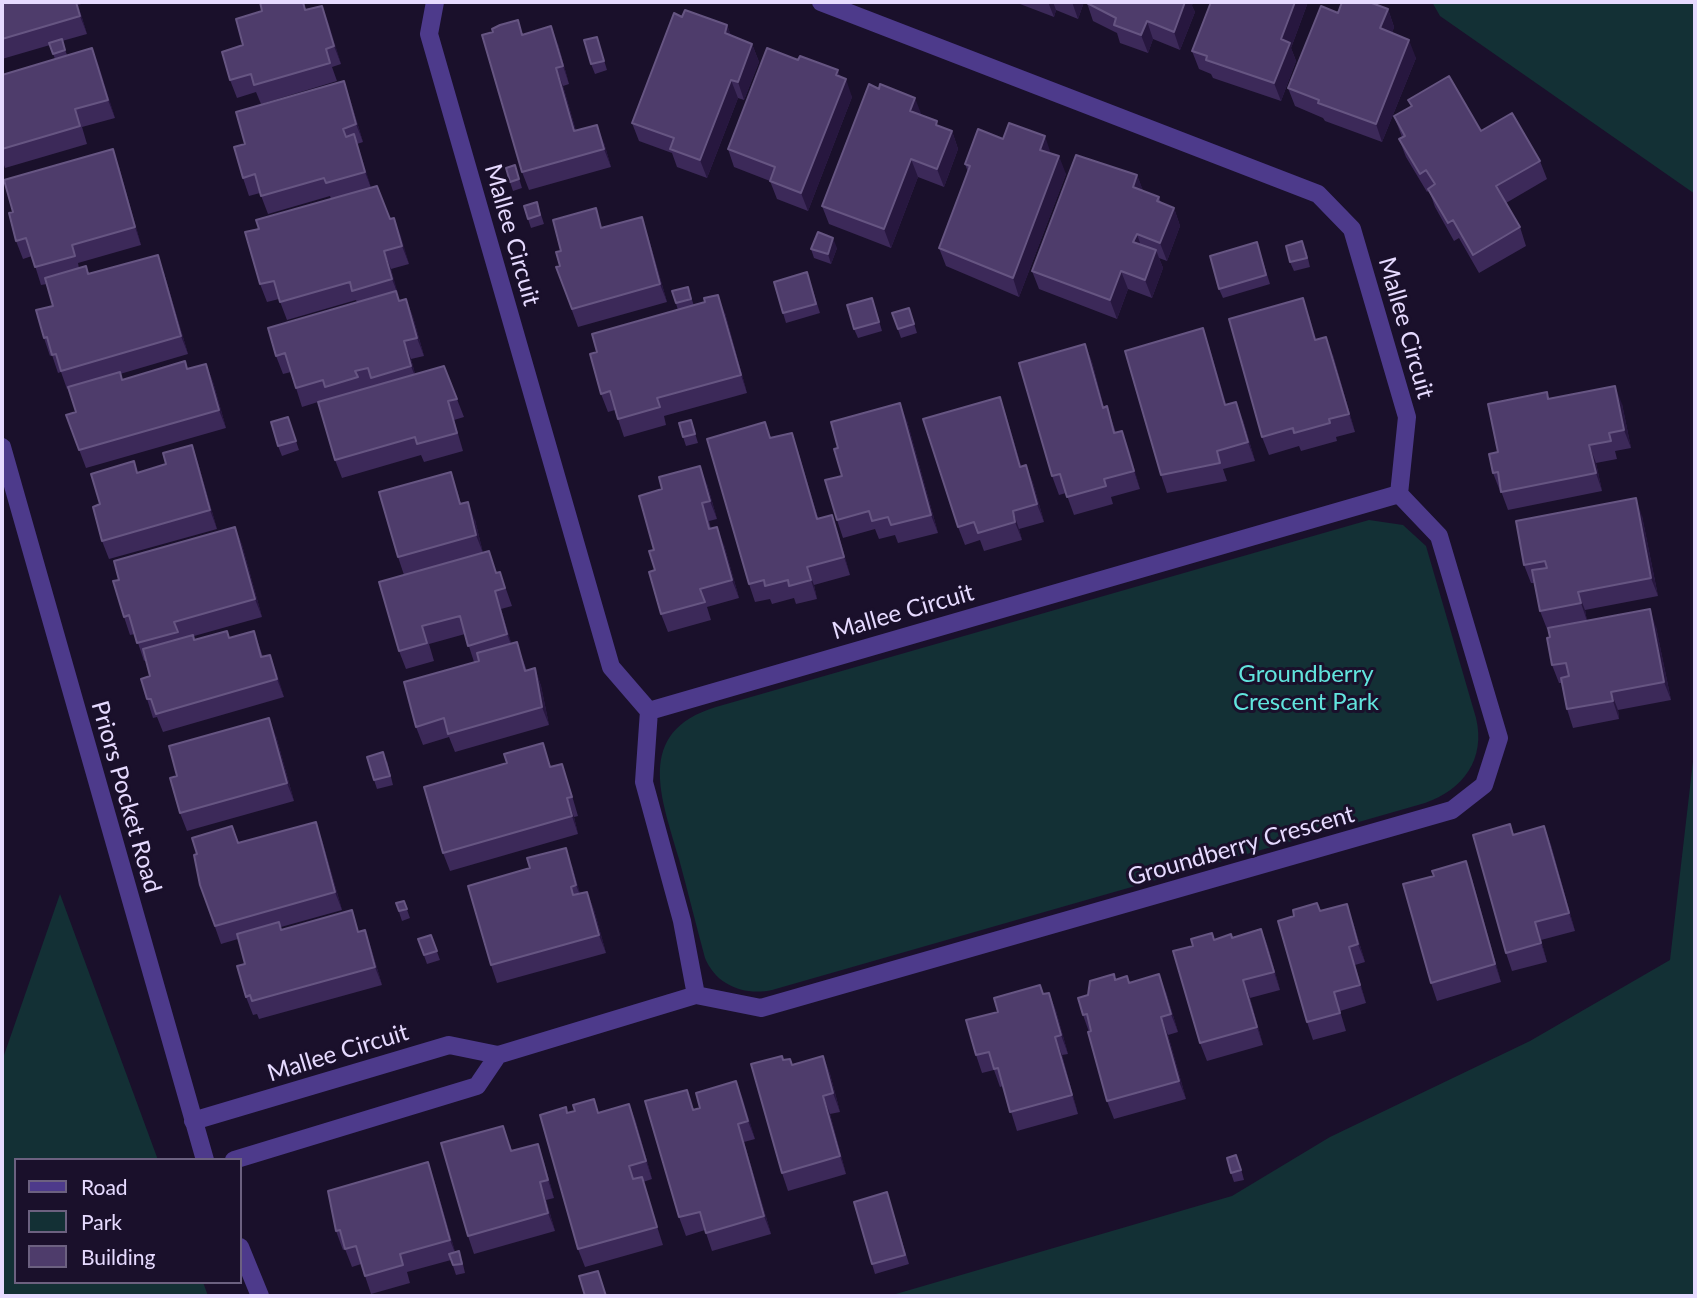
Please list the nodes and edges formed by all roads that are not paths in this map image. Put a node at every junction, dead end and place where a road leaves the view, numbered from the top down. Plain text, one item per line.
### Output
1 (435, 2) edge
2 (821, 2) edge
3 (2, 447) edge
4 (1399, 494) junction
5 (649, 711) junction
6 (696, 995) junction
7 (498, 1055) junction
8 (193, 1121) junction
9 (204, 1158) edge
10 (241, 1158) edge
11 (242, 1252) edge
12 (260, 1296) edge

1 - 5 street, Mallee Circuit
2 - 4 street, Mallee Circuit
3 - 8 street, Priors Pocket Road
4 - 5 street, Mallee Circuit
4 - 6 street, Groundberry Crescent
5 - 6 street
6 - 7 street, Mallee Circuit
7 - 8 street, Mallee Circuit
7 - 10 street
8 - 9 street, Priors Pocket Road
11 - 12 street

